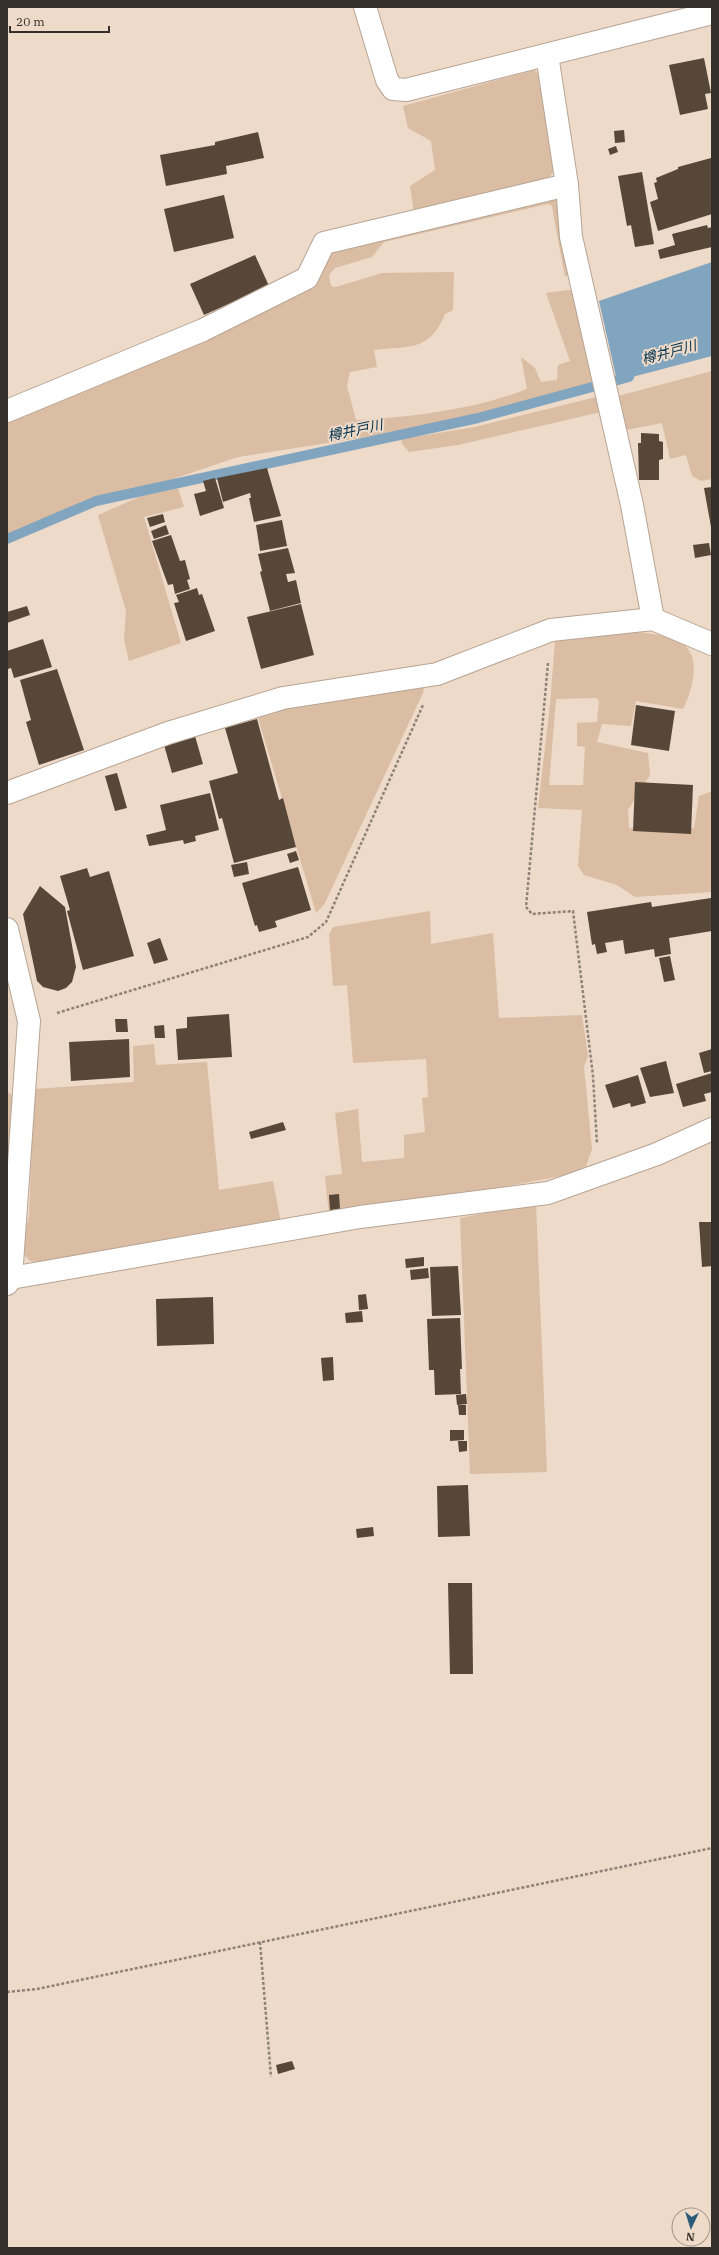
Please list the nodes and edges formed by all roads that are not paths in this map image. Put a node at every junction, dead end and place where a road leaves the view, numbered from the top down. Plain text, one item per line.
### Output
1 (365, 7) edge
2 (712, 13) edge
3 (547, 55) junction
4 (567, 185) junction
5 (7, 411) edge
6 (653, 619) junction
7 (712, 644) edge
8 (7, 793) edge
9 (7, 929) edge
10 (712, 1129) edge
11 (9, 1281) edge

1 - 3 street
2 - 3 street
3 - 4 street
4 - 5 street
4 - 6 street
6 - 7 street
6 - 8 street
9 - 11 street
10 - 11 street

